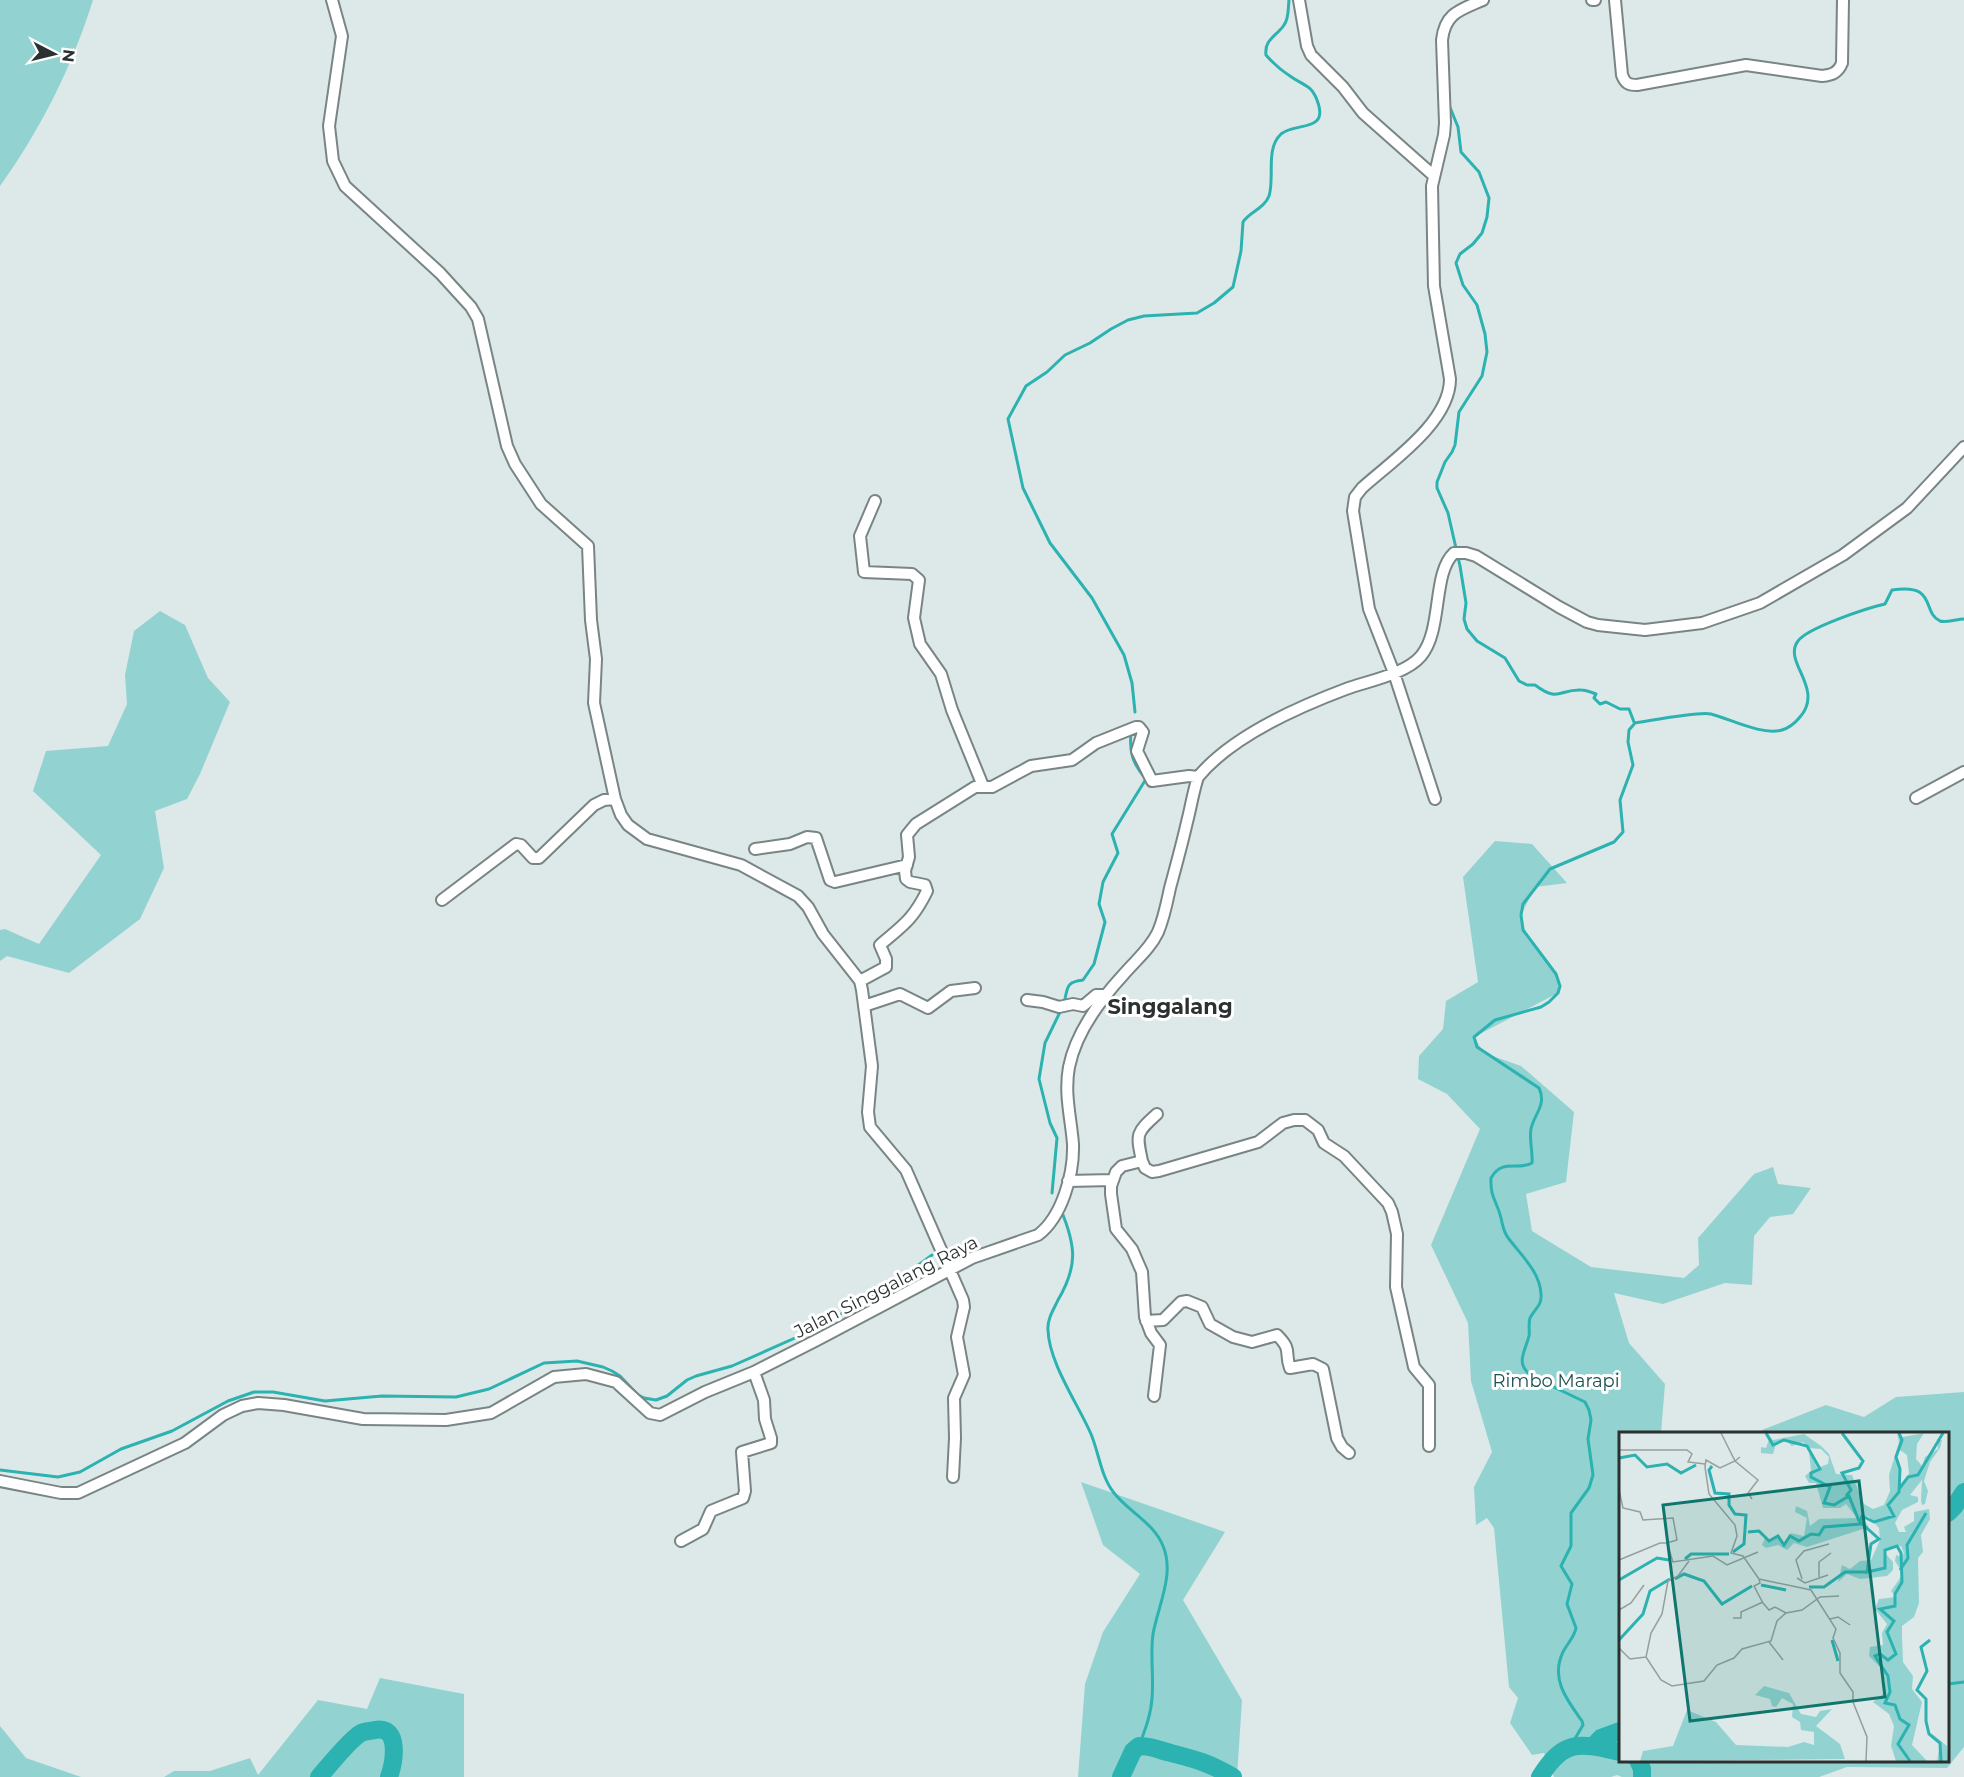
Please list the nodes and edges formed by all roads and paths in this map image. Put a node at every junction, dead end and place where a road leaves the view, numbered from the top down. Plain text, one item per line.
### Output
1 (332, 0) edge
2 (1299, 0) edge
3 (1483, 0) edge
4 (1615, 0) edge
5 (1843, 0) edge
6 (1433, 175) junction
7 (1964, 447) edge
8 (875, 501) dead end
9 (1394, 673) junction
10 (1964, 772) edge
11 (1198, 777) junction
12 (983, 786) junction
13 (1916, 798) dead end
14 (615, 799) junction
15 (1435, 799) dead end
16 (755, 849) dead end
17 (907, 865) junction
18 (442, 900) dead end
19 (860, 981) junction
20 (975, 988) dead end
21 (1106, 995) junction
22 (1027, 999) dead end
23 (864, 1006) junction
24 (1157, 1114) dead end
25 (1142, 1161) junction
26 (1112, 1180) junction
27 (1068, 1181) junction
28 (950, 1269) junction
29 (1146, 1322) junction
30 (754, 1372) junction
31 (1154, 1396) dead end
32 (1429, 1446) dead end
33 (1349, 1453) dead end
34 (952, 1477) dead end
35 (0, 1481) edge
36 (681, 1541) dead end

1 - 14 street
2 - 6 street
3 - 6 street
4 - 5 street
6 - 9 street
7 - 9 street, Jalan Singgalang Raya
8 - 12 street
9 - 11 street, Jalan Singgalang Raya
9 - 15 street
10 - 13 street
11 - 12 street
11 - 21 street, Jalan Singgalang Raya
12 - 17 street
14 - 18 street
14 - 19 street
16 - 17 street
17 - 19 street
19 - 23 street
20 - 23 street
21 - 22 street
21 - 27 street, Jalan Singgalang Raya
23 - 28 street
24 - 25 street
25 - 26 street
25 - 32 street
26 - 27 street
26 - 29 street
27 - 28 street, Jalan Singgalang Raya
28 - 30 street, Jalan Singgalang Raya
28 - 34 street
29 - 31 street
29 - 33 street
30 - 35 street, Jalan Singgalang Raya
30 - 36 street

